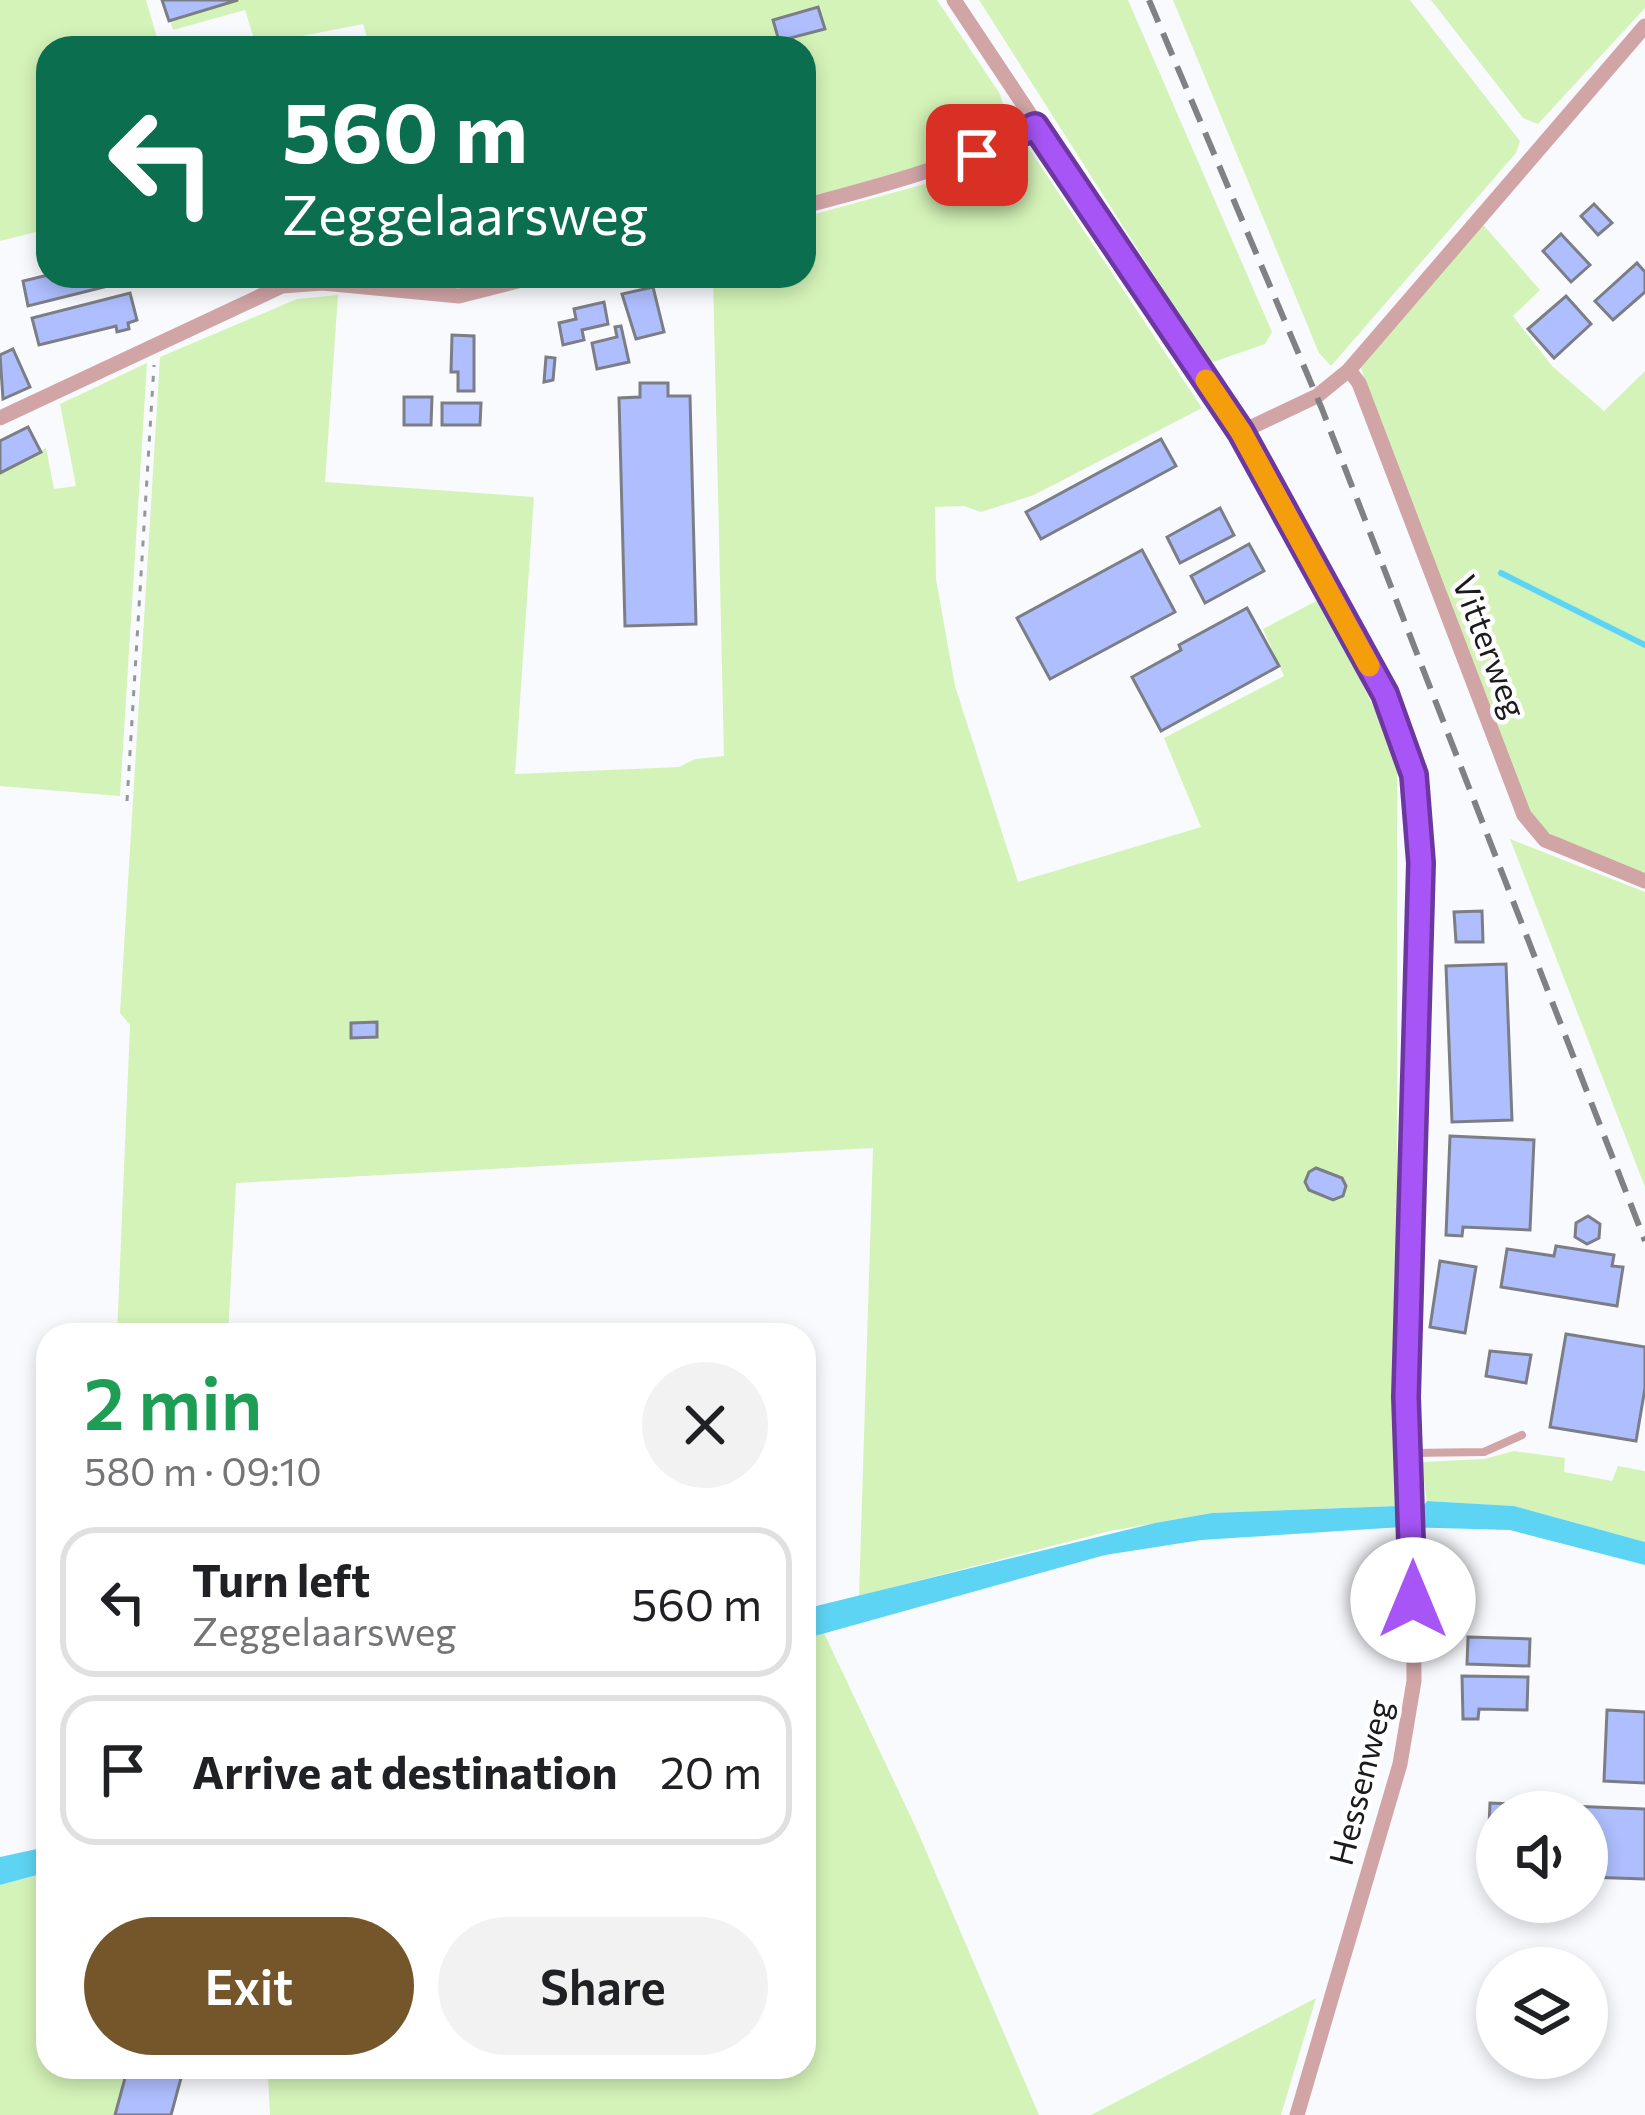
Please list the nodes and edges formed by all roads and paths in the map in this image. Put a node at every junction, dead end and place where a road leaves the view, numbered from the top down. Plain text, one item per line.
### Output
1 (954, 0) edge
2 (1645, 26) edge
3 (1035, 126) junction
4 (816, 203) edge
5 (277, 288) edge
6 (375, 288) edge
7 (490, 288) edge
8 (155, 342) junction
9 (1348, 370) junction
10 (0, 418) edge
11 (1241, 432) junction
12 (127, 801) dead end
13 (1645, 881) edge
14 (1522, 1435) dead end
15 (1409, 1453) junction
16 (1298, 2115) edge

1 - 3 street, Hessenweg
2 - 9 street
3 - 4 street
3 - 11 street, Hessenweg
5 - 8 street
6 - 7 street
8 - 10 street
8 - 12 path
9 - 11 street
9 - 13 street, Vitterweg
11 - 15 street, Hessenweg
14 - 15 lane
15 - 16 street, Hessenweg

